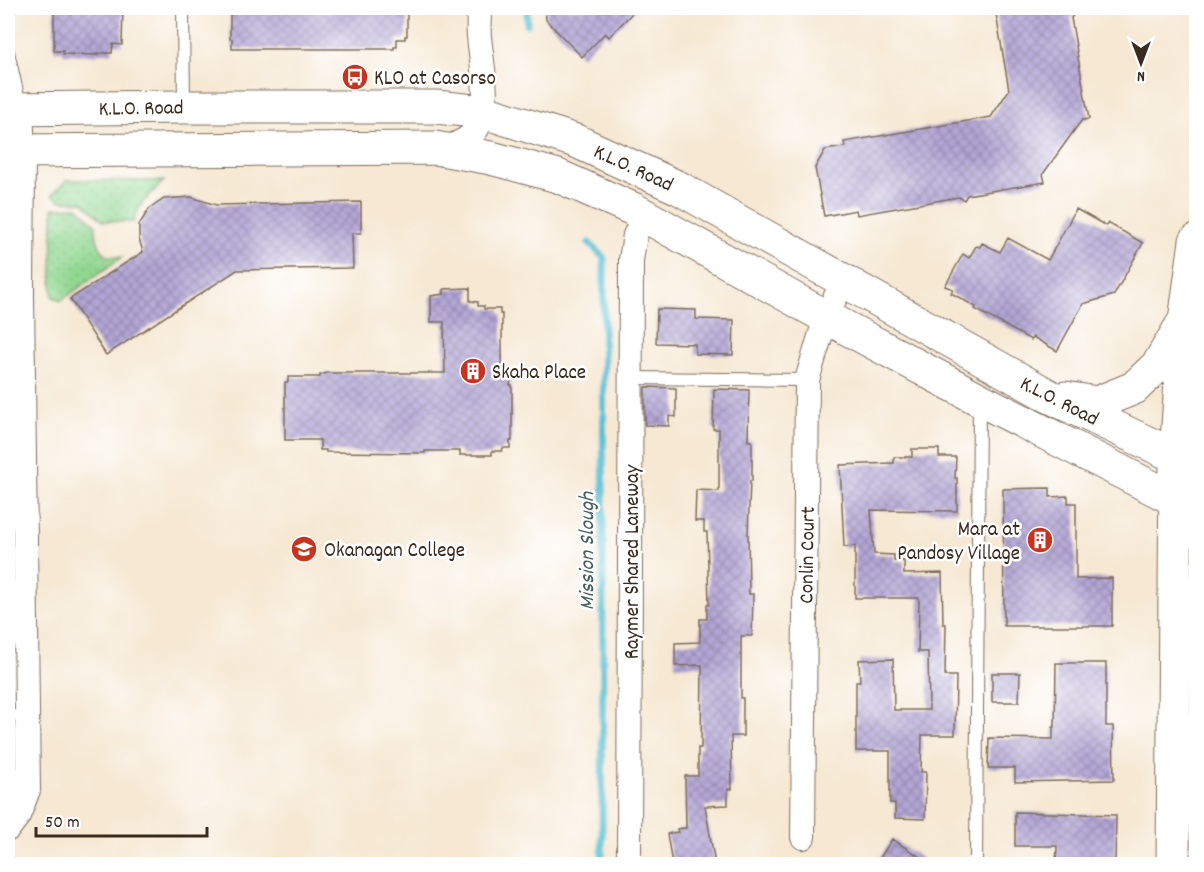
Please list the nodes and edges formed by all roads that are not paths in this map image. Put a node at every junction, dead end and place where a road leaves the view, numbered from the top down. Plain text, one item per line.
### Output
1 (183, 8) edge
2 (479, 8) edge
3 (8, 52) edge
4 (184, 107) junction
5 (14, 109) edge
6 (470, 110) junction
7 (446, 149) junction
8 (15, 151) edge
9 (645, 215) junction
10 (1197, 241) edge
11 (843, 281) junction
12 (826, 317) junction
13 (1185, 321) junction
14 (631, 378) junction
15 (807, 380) junction
16 (1049, 396) junction
17 (979, 399) junction
18 (1186, 462) edge
19 (1186, 503) edge
20 (16, 520) edge
21 (17, 588) edge
22 (8, 829) edge
23 (803, 837) dead end
24 (629, 864) edge
25 (976, 864) edge
26 (1173, 864) edge

1 - 4 lane
2 - 6 street
3 - 5 lane
4 - 5 main road, K.L.O. Road
4 - 6 main road, K.L.O. Road
5 - 8 street
6 - 7 street
6 - 11 main road, K.L.O. Road
7 - 8 main road, K.L.O. Road
7 - 9 main road, K.L.O. Road
8 - 20 street
9 - 12 main road, K.L.O. Road
9 - 14 street, Raymer Shared Laneway
10 - 13 main road
11 - 12 street, Conlin Court
11 - 16 main road, K.L.O. Road
12 - 15 street, Conlin Court
12 - 17 main road, K.L.O. Road
13 - 16 main road
13 - 18 main road
14 - 15 lane
14 - 24 street, Raymer Shared Laneway
15 - 23 street, Conlin Court
16 - 18 main road, K.L.O. Road
17 - 19 main road, K.L.O. Road
17 - 25 lane
18 - 19 main road
19 - 26 main road
20 - 21 street
21 - 22 street

